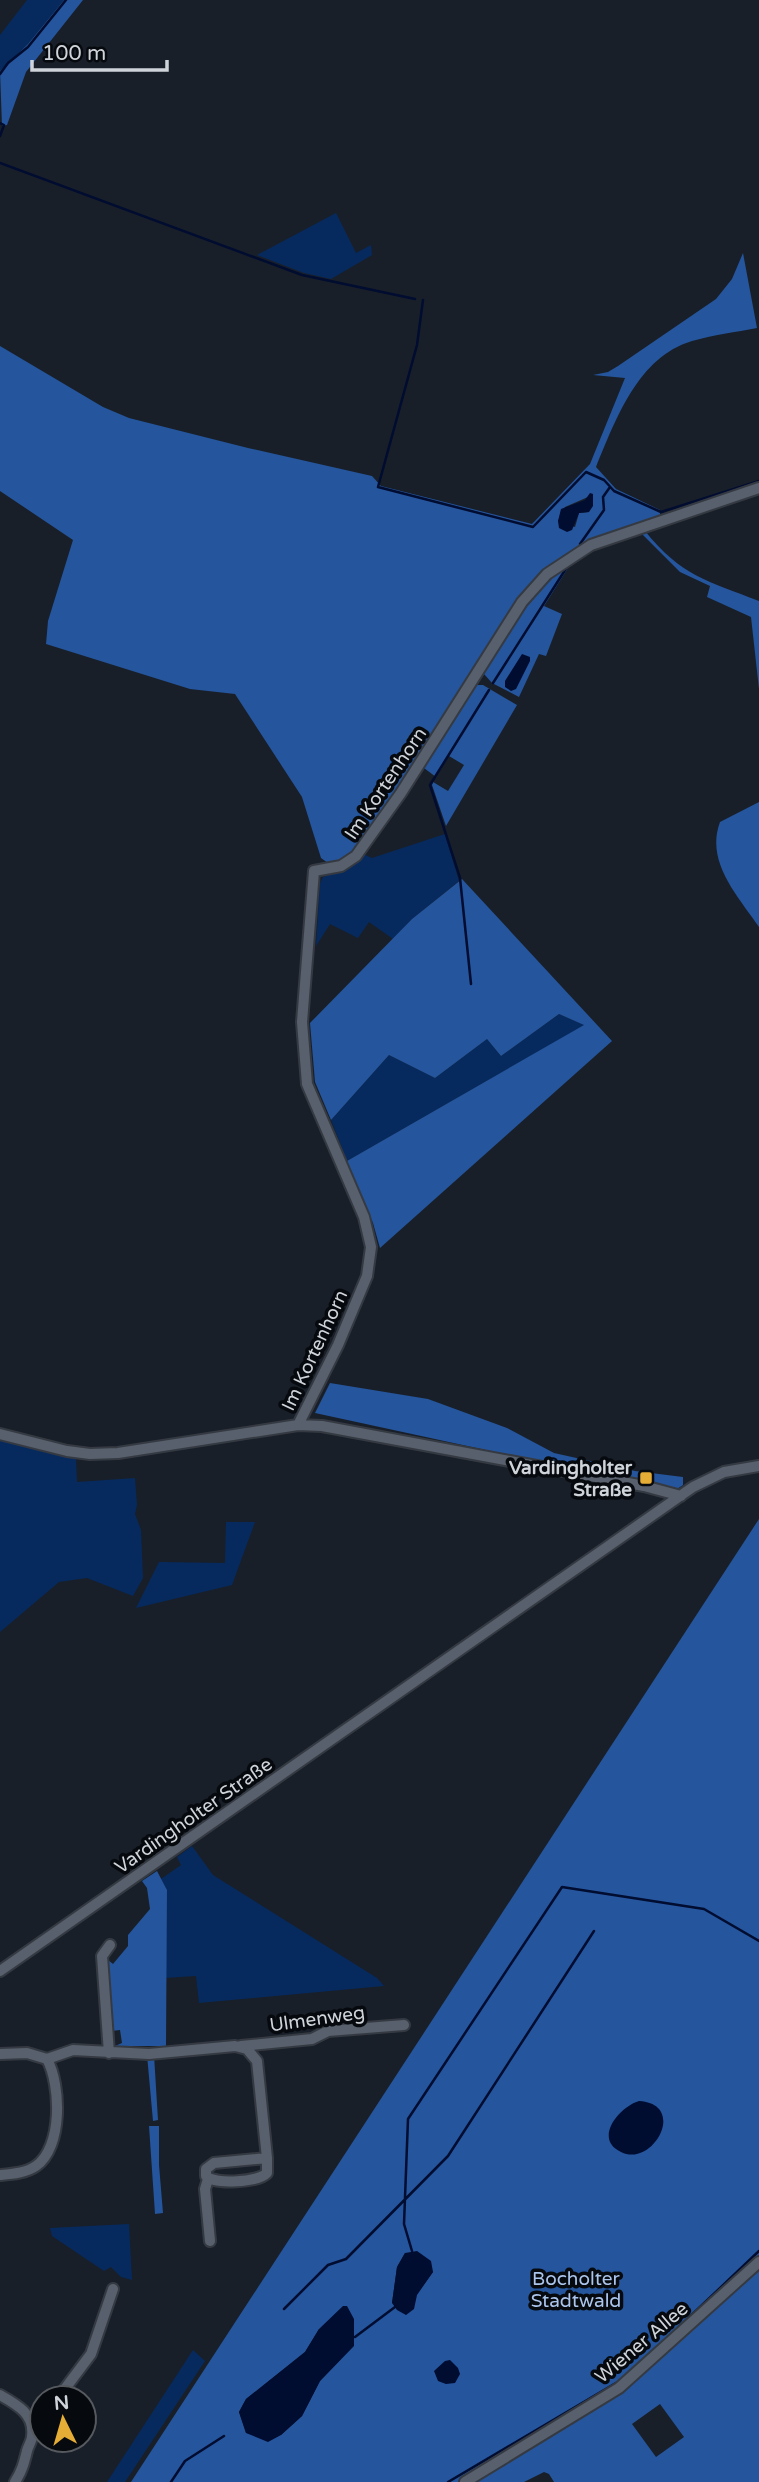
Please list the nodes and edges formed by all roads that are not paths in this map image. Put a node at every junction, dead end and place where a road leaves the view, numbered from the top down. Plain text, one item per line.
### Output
1 (759, 488) edge
2 (298, 1425) junction
3 (0, 1434) edge
4 (759, 1466) edge
5 (681, 1496) junction
6 (110, 1945) dead end
7 (0, 1971) edge
8 (404, 2025) dead end
9 (235, 2046) junction
10 (109, 2053) junction
11 (0, 2054) edge
12 (47, 2059) junction
13 (267, 2158) junction
14 (0, 2175) edge
15 (208, 2179) junction
16 (210, 2241) dead end
17 (759, 2262) edge
18 (113, 2289) dead end
19 (68, 2384) edge
20 (0, 2395) edge
21 (28, 2416) edge
22 (28, 2447) edge
23 (15, 2482) edge
24 (466, 2482) edge

1 - 2 street, Im Kortenhorn
2 - 3 street
2 - 5 street
4 - 5 street, Vardingholter Straße
5 - 7 street, Vardingholter Straße
6 - 10 street
8 - 9 street, Ulmenweg
9 - 10 street, Ulmenweg
9 - 13 street, Ulmenweg
10 - 12 street, Ulmenweg
11 - 12 street
12 - 14 street
13 - 15 street
13 - 15 street
15 - 16 street
17 - 24 street, Wiener Allee
18 - 19 street
20 - 21 street
22 - 23 street

